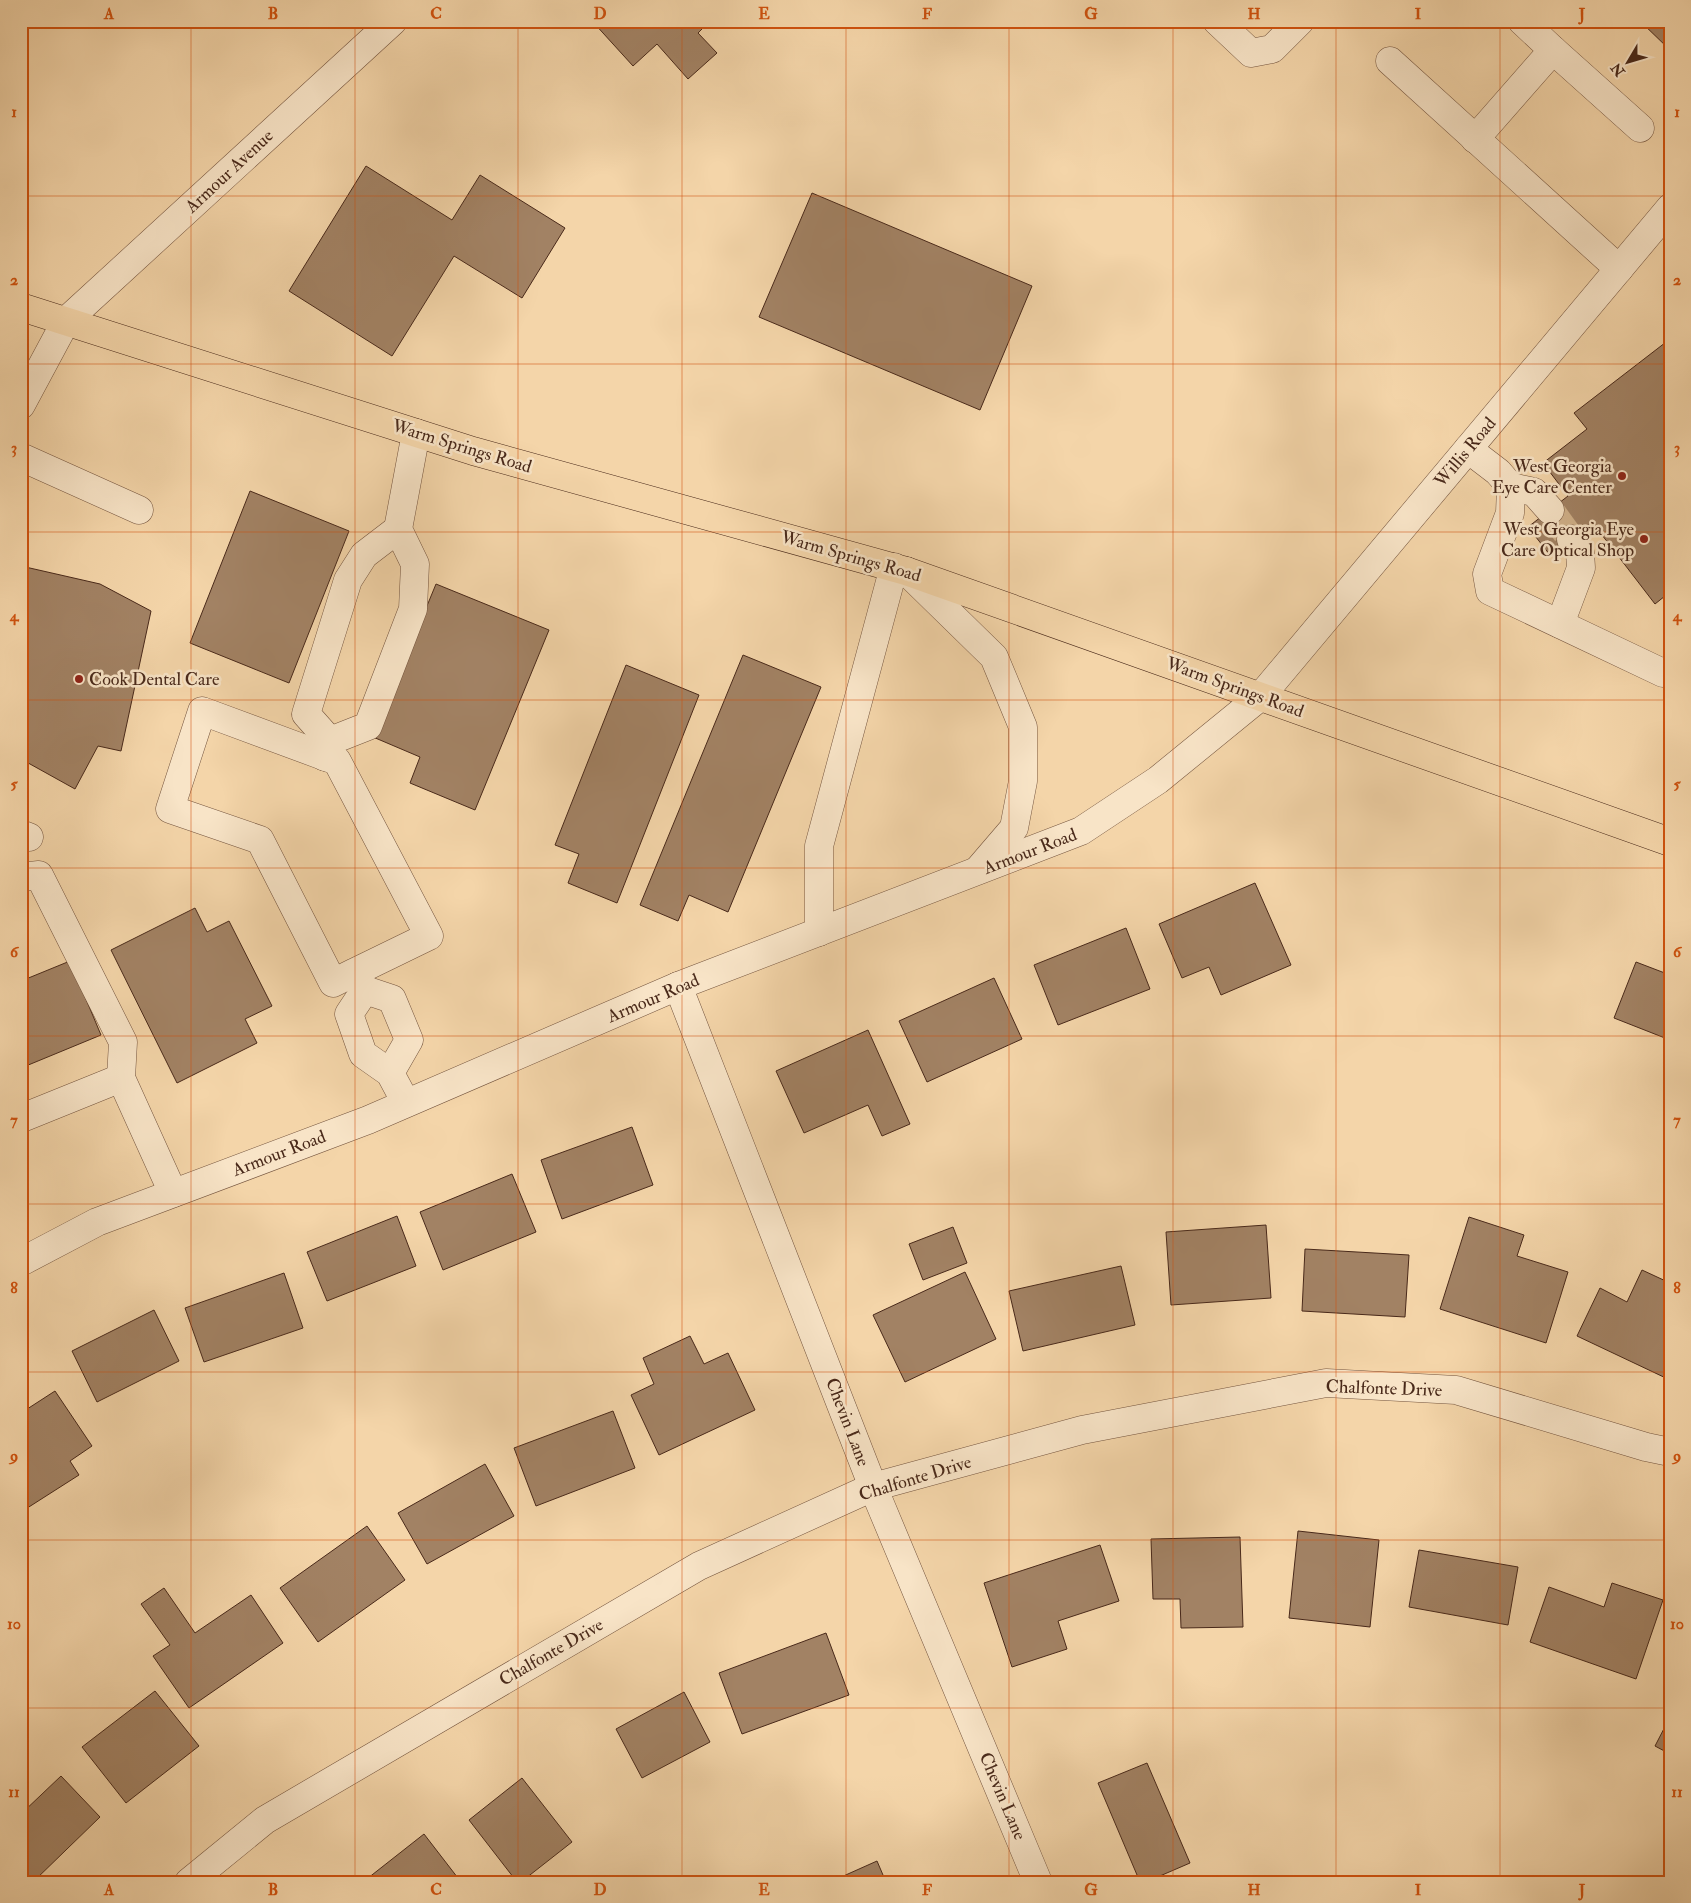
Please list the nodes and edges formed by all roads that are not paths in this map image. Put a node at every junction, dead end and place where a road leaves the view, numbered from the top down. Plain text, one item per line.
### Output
1 (392, 21) edge
2 (1217, 21) edge
3 (1300, 21) edge
4 (1522, 21) edge
5 (1553, 50) junction
6 (1390, 61) dead end
7 (1640, 128) dead end
8 (1475, 139) junction
9 (1664, 225) edge
10 (1619, 269) junction
11 (21, 307) edge
12 (66, 321) junction
13 (21, 405) edge
14 (416, 433) junction
15 (1468, 449) junction
16 (21, 457) edge
17 (1511, 487) junction
18 (139, 510) dead end
19 (1550, 510) tunnel mouth
20 (398, 529) junction
21 (1571, 538) tunnel mouth
22 (900, 569) junction
23 (1560, 624) junction
24 (1670, 673) edge
25 (1261, 696) junction
26 (328, 749) junction
27 (1670, 842) edge
28 (977, 872) junction
29 (21, 878) edge
30 (819, 932) junction
31 (360, 981) junction
32 (678, 986) junction
33 (390, 1073) junction
34 (121, 1078) junction
35 (406, 1103) junction
36 (22, 1118) edge
37 (173, 1193) junction
38 (21, 1262) edge
39 (1670, 1452) edge
40 (873, 1487) junction
41 (189, 1882) edge
42 (1038, 1882) edge

1 - 12 street, Armour Avenue
2 - 3 street
4 - 5 street
5 - 7 street
5 - 8 street
6 - 8 street
8 - 10 street
9 - 10 street, Willis Road
10 - 15 street, Willis Road
11 - 12 main road, Warm Springs Road
12 - 13 street, Armour Avenue
12 - 14 main road, Warm Springs Road
14 - 20 street
14 - 22 main road, Warm Springs Road
15 - 17 street
15 - 25 street, Willis Road
16 - 18 street
17 - 19 street
17 - 23 street
20 - 26 street
20 - 26 street
21 - 23 street
22 - 25 main road, Warm Springs Road
22 - 28 street
22 - 30 street
23 - 24 street
25 - 27 main road, Warm Springs Road
25 - 28 street, Armour Road
26 - 31 street
26 - 31 street
28 - 30 street, Armour Road
29 - 34 street
30 - 32 street, Armour Road
31 - 33 street
31 - 33 street
32 - 35 street, Armour Road
32 - 40 street, Chevin Lane
33 - 35 street
34 - 36 street
34 - 37 street
35 - 37 street, Armour Road
37 - 38 street, Armour Road
39 - 40 street, Chalfonte Drive
40 - 41 street, Chalfonte Drive
40 - 42 street, Chevin Lane

